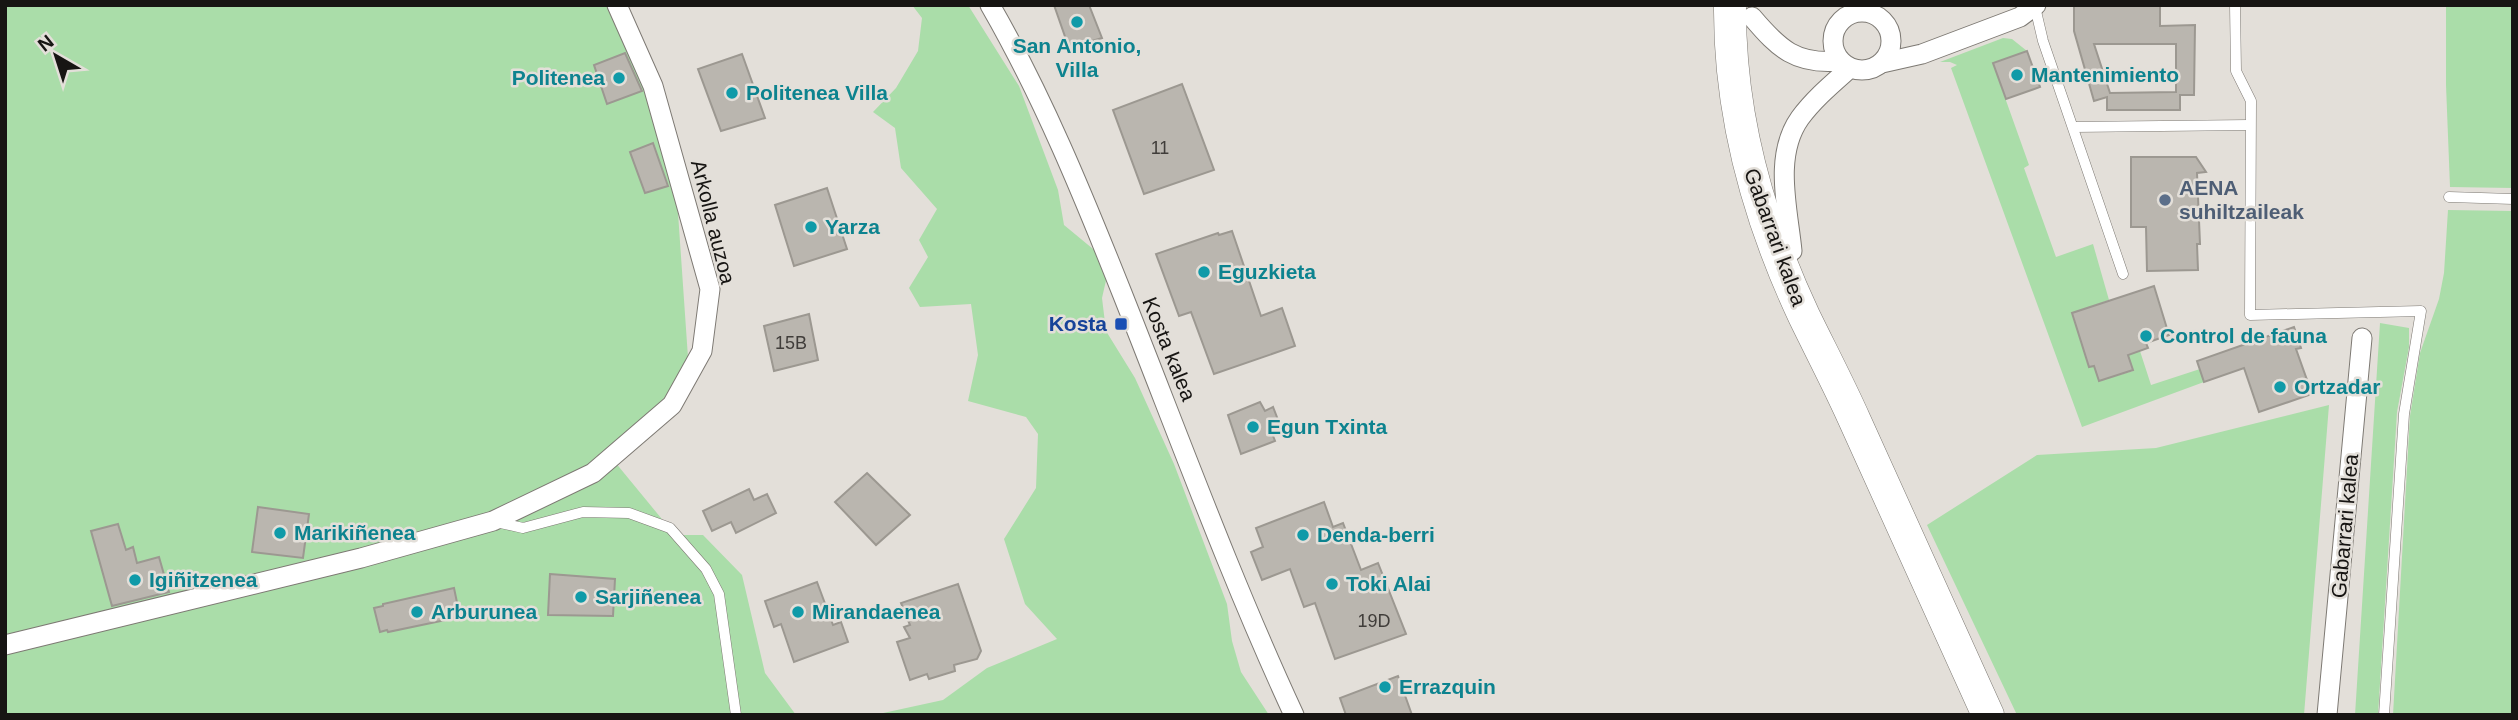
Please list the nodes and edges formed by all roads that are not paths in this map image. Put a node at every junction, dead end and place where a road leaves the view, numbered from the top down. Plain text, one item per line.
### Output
1 (617, 5) edge
2 (990, 5) edge
3 (1891, 5) edge
4 (2235, 5) edge
5 (2035, 6) edge
6 (1745, 8) edge
7 (1888, 28) junction
8 (1882, 63) junction
9 (1845, 64) junction
10 (2249, 125) junction
11 (2074, 127) junction
12 (2449, 197) dead end
13 (2513, 199) edge
14 (1792, 251) junction
15 (2123, 274) dead end
16 (2362, 338) dead end
17 (1854, 417) junction
18 (493, 521) junction
19 (5, 646) edge
20 (736, 715) edge
21 (1294, 715) edge
22 (1988, 715) edge
23 (2327, 715) edge
24 (2384, 715) edge

1 - 18 street, Arkolla auzoa
2 - 21 street, Kosta kalea
3 - 7 street
4 - 10 lane
5 - 8 street
5 - 11 lane
6 - 9 street
6 - 14 main road, Gabarrari kalea
6 - 17 main road, Gabarrari kalea
7 - 8 street
7 - 9 street
8 - 9 street
9 - 14 street, Gabarrari kalea
10 - 11 lane
10 - 24 lane
11 - 15 lane
12 - 13 lane
14 - 17 main road, Gabarrari kalea
16 - 23 street, Gabarrari kalea
17 - 22 main road, Gabarrari kalea
18 - 19 street, Arkolla auzoa
18 - 20 lane, Arkolla auzoa

